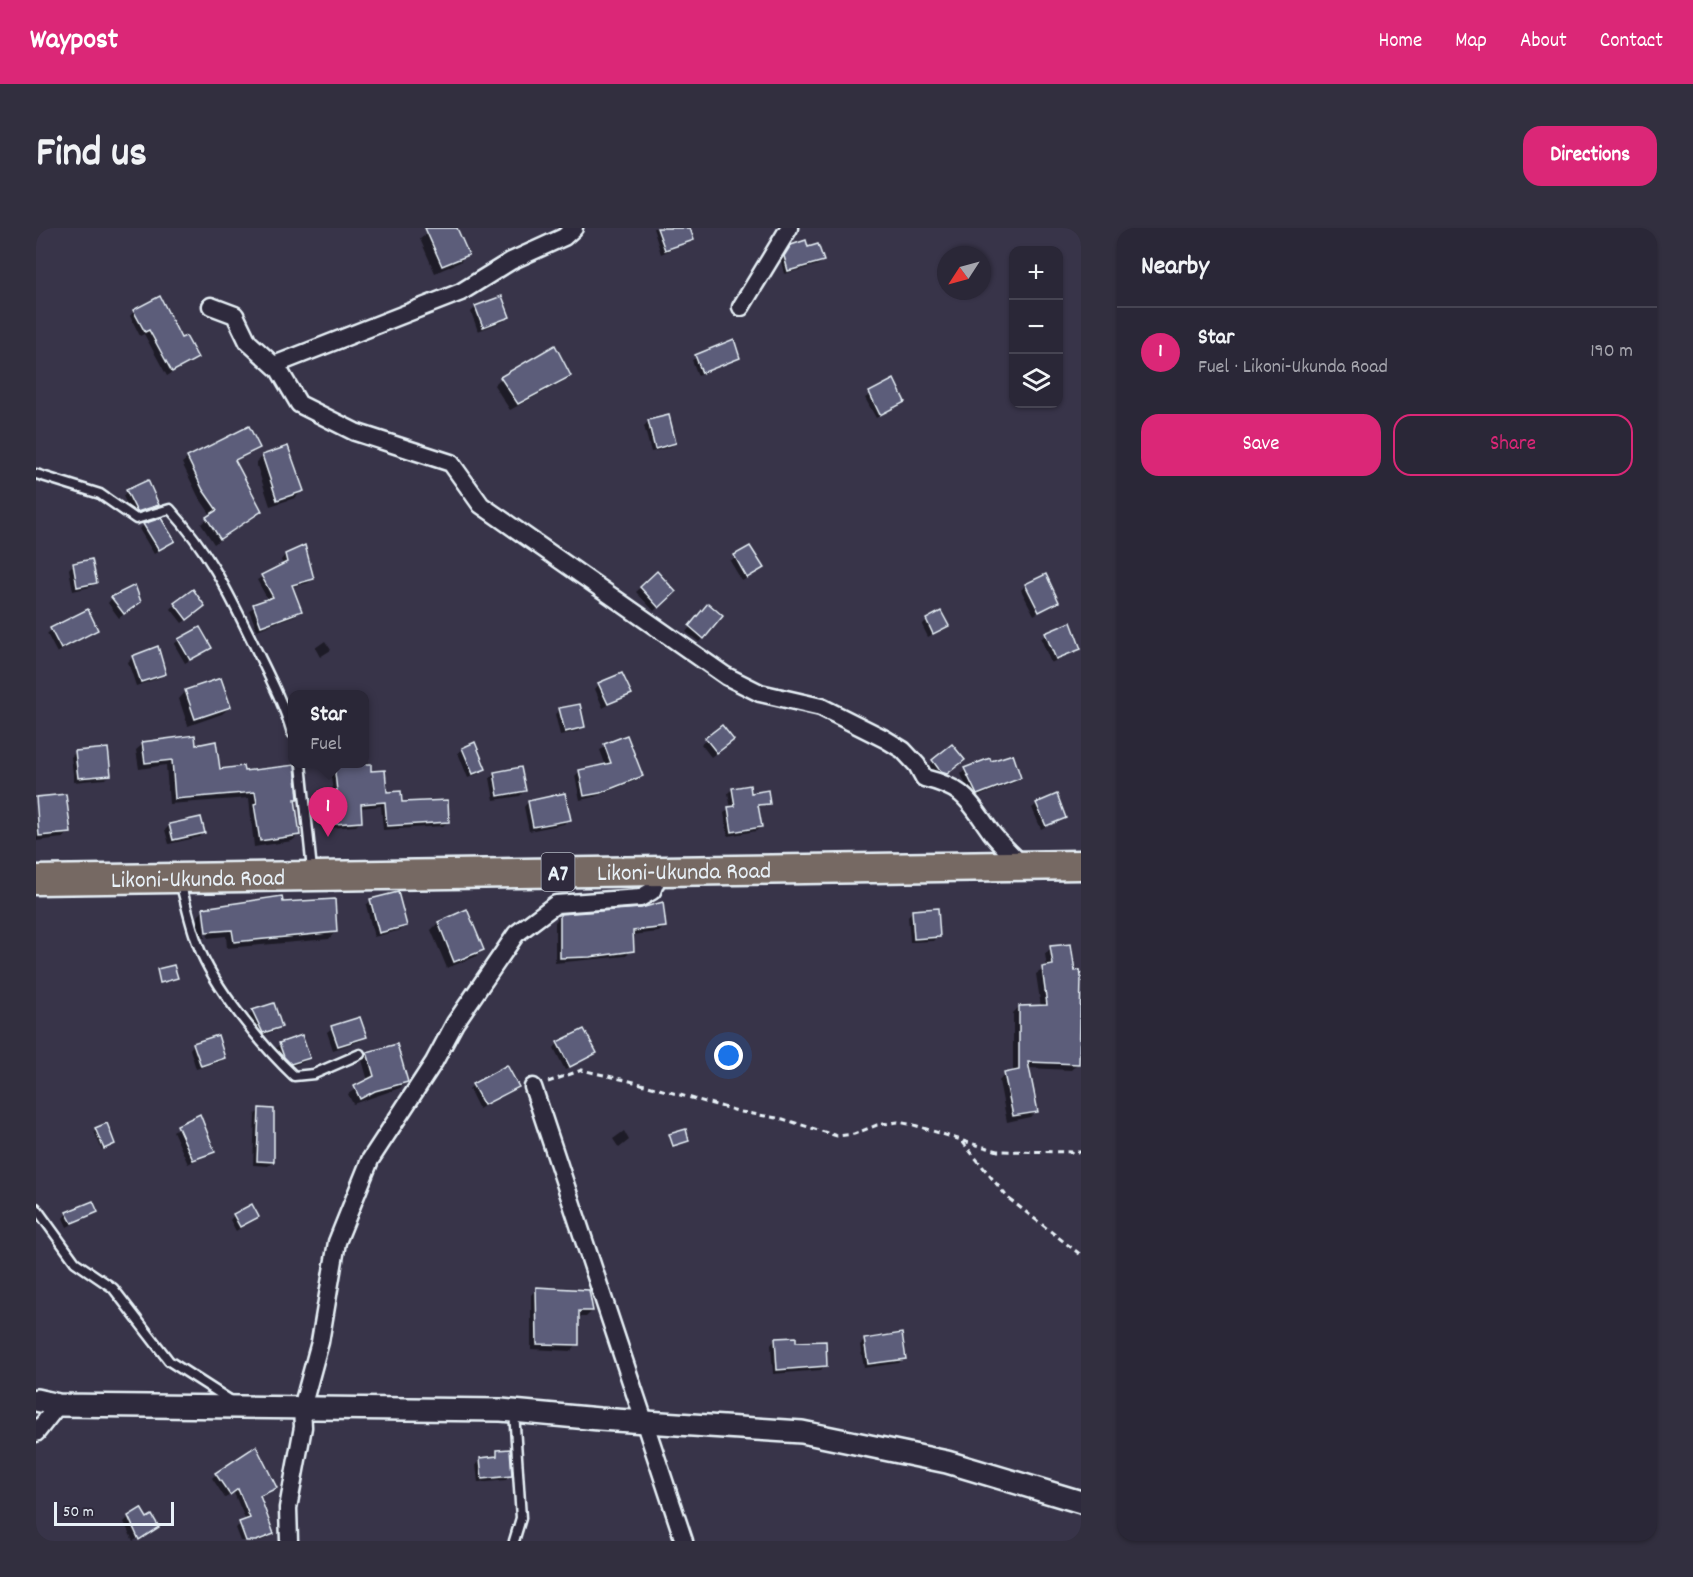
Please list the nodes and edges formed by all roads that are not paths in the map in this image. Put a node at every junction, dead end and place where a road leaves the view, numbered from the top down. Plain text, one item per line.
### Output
1 (574, 228) edge
2 (789, 228) edge
3 (211, 306) dead end
4 (741, 307) dead end
5 (274, 365) junction
6 (36, 474) edge
7 (288, 719) edge
8 (301, 768) edge
9 (1081, 865) edge
10 (1023, 866) junction
11 (660, 871) junction
12 (312, 874) junction
13 (179, 878) junction
14 (36, 880) edge
15 (360, 1054) dead end
16 (533, 1087) road end
17 (36, 1208) edge
18 (36, 1400) edge
19 (58, 1405) junction
20 (241, 1407) junction
21 (302, 1408) junction
22 (513, 1411) junction
23 (647, 1422) junction
24 (36, 1433) edge
25 (1081, 1502) edge
26 (289, 1541) edge
27 (514, 1541) edge
28 (684, 1541) edge

1 - 5 street
2 - 4 street
3 - 5 street
5 - 10 street
6 - 7 lane
8 - 12 lane
9 - 10 highway, Likoni-Ukunda Road / A7
10 - 11 highway, Likoni-Ukunda Road / A7
11 - 12 highway, Likoni-Ukunda Road / A7
11 - 21 street
12 - 13 highway, Likoni-Ukunda Road / A7
13 - 14 highway, Likoni-Ukunda Road / A7
13 - 15 lane
16 - 23 street
17 - 20 lane
18 - 19 street
19 - 20 street
19 - 24 street
20 - 21 street
21 - 22 street
21 - 26 street
22 - 23 street
22 - 27 lane
23 - 25 street
23 - 28 street

